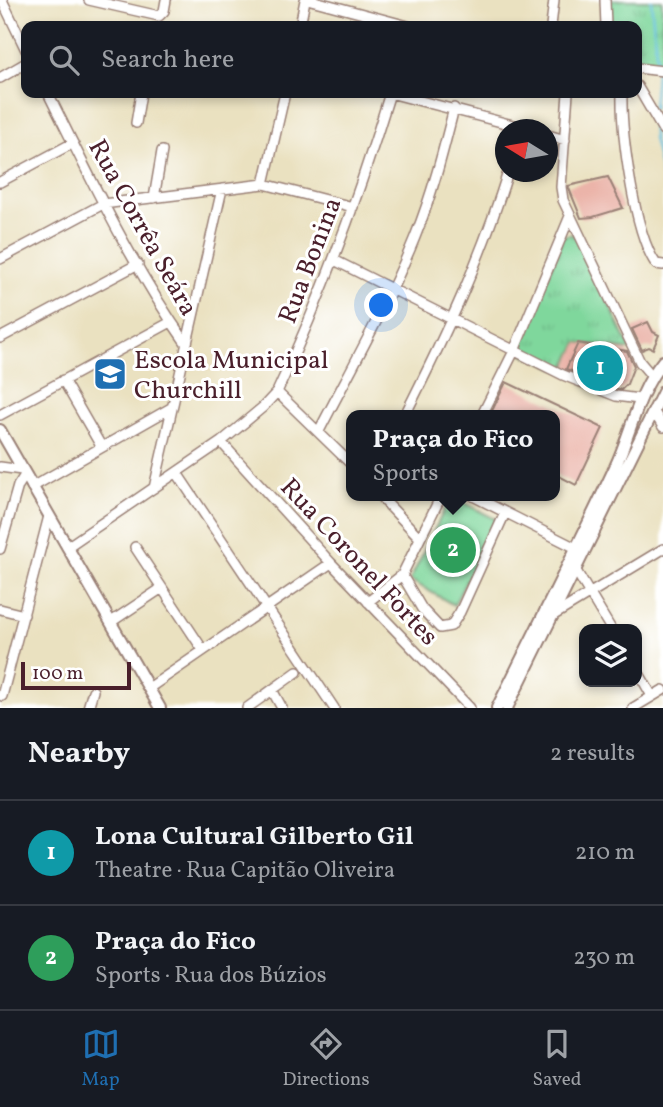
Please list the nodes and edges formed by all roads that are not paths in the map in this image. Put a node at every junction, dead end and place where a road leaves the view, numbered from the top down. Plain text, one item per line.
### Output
1 (2, 0) edge
2 (89, 0) edge
3 (166, 0) edge
4 (310, 0) edge
5 (554, 0) edge
6 (605, 0) edge
7 (302, 21) edge
8 (389, 21) edge
9 (552, 21) edge
10 (606, 21) edge
11 (21, 40) edge
12 (21, 66) edge
13 (0, 78) edge
14 (642, 95) edge
15 (50, 98) edge
16 (140, 98) edge
17 (284, 98) edge
18 (388, 98) edge
19 (411, 98) edge
20 (568, 98) edge
21 (622, 98) edge
22 (454, 108) junction
23 (495, 120) edge
24 (136, 122) dead end
25 (661, 126) edge
26 (558, 138) edge
27 (565, 140) junction
28 (73, 143) junction
29 (162, 151) dead end
30 (0, 182) edge
31 (505, 182) edge
32 (264, 184) junction
33 (222, 190) junction
34 (154, 198) junction
35 (103, 204) junction
36 (353, 207) junction
37 (570, 216) junction
38 (0, 260) edge
39 (334, 260) junction
40 (138, 264) junction
41 (663, 265) edge
42 (391, 288) junction
43 (453, 319) junction
44 (171, 322) junction
45 (0, 338) edge
46 (186, 343) junction
47 (514, 351) junction
48 (663, 360) edge
49 (651, 375) junction
50 (663, 378) edge
51 (63, 380) junction
52 (277, 391) junction
53 (663, 392) edge
54 (639, 400) junction
55 (171, 408) junction
56 (408, 410) edge
57 (484, 410) edge
58 (653, 410) junction
59 (0, 415) edge
60 (663, 427) edge
61 (0, 430) edge
62 (319, 431) junction
63 (221, 442) junction
64 (101, 446) junction
65 (346, 458) edge
66 (0, 467) edge
67 (24, 472) junction
68 (177, 472) junction
69 (32, 487) junction
70 (154, 488) junction
71 (385, 501) edge
72 (438, 501) edge
73 (482, 501) edge
74 (505, 513) junction
75 (49, 516) junction
76 (420, 538) junction
77 (67, 547) junction
78 (135, 547) dead end
79 (576, 548) junction
80 (0, 549) edge
81 (663, 549) edge
82 (331, 563) junction
83 (575, 569) junction
84 (402, 575) junction
85 (162, 588) junction
86 (589, 592) junction
87 (368, 602) junction
88 (267, 605) junction
89 (0, 609) edge
90 (24, 615) junction
91 (551, 617) junction
92 (111, 622) junction
93 (608, 624) edge
94 (203, 650) junction
95 (296, 672) dead end
96 (642, 679) edge
97 (149, 688) junction
98 (272, 690) junction
99 (663, 690) edge
100 (93, 691) dead end
101 (2, 696) dead end
102 (652, 696) junction
103 (88, 708) edge
104 (159, 708) edge
105 (247, 708) edge
106 (282, 708) edge
107 (334, 708) edge
108 (470, 708) edge
109 (497, 708) edge
110 (507, 708) edge
111 (633, 708) edge

1 - 11 street
2 - 3 street
4 - 7 street
4 - 8 street
5 - 9 street
6 - 10 street
12 - 13 street
14 - 25 street
15 - 28 street, Rua Corrêa Seára
16 - 24 street
17 - 32 street
18 - 36 street, Rua Bonina
19 - 22 street
20 - 27 street
21 - 41 street
22 - 23 street
22 - 42 street
26 - 27 street
27 - 37 street
28 - 30 street
28 - 35 street, Rua Corrêa Seára
29 - 34 street
31 - 43 street
32 - 33 street
32 - 36 street
33 - 34 street
33 - 46 street
34 - 35 street
35 - 38 street
35 - 40 street, Rua Corrêa Seára
36 - 39 street, Rua Bonina
37 - 47 street
37 - 49 street
39 - 42 street
39 - 52 street, Rua Bonina
40 - 44 street, Rua Corrêa Seára
40 - 45 street
42 - 43 street
42 - 62 street
43 - 47 street
43 - 56 street
44 - 46 street, Rua Corrêa Seára
44 - 51 street
46 - 55 street
47 - 54 street
47 - 57 street
48 - 49 main road
49 - 50 main road
49 - 54 main road
51 - 59 street
51 - 64 street
52 - 62 street
52 - 63 street, Rua Bonina
53 - 58 main road
54 - 79 main road
55 - 64 street
55 - 70 street
58 - 60 street
58 - 83 main road
61 - 67 main road
62 - 65 street
63 - 68 street, Rua Bonina
63 - 82 street, Rua Coronel Fortes
64 - 69 street
66 - 67 street
67 - 69 main road
67 - 80 street
68 - 70 street, Rua Bonina
68 - 88 street
69 - 75 main road
70 - 77 street, Rua Bonina
71 - 76 street
72 - 76 street
73 - 74 street
74 - 79 street
74 - 84 street
75 - 77 main road
75 - 90 street
76 - 84 street
77 - 92 main road
78 - 85 street
79 - 109 main road
81 - 86 street
82 - 87 street, Rua Coronel Fortes
82 - 88 street
83 - 86 street
83 - 91 main road
84 - 87 street
85 - 92 street
85 - 94 street
86 - 91 street
86 - 93 street
87 - 108 street, Rua Coronel Fortes
88 - 94 street
88 - 107 street
89 - 90 street
90 - 101 street
91 - 110 main road
92 - 97 main road
94 - 97 street
95 - 98 street
96 - 102 street
97 - 104 main road
98 - 105 street
98 - 106 street
99 - 102 street
100 - 103 street
102 - 111 street

